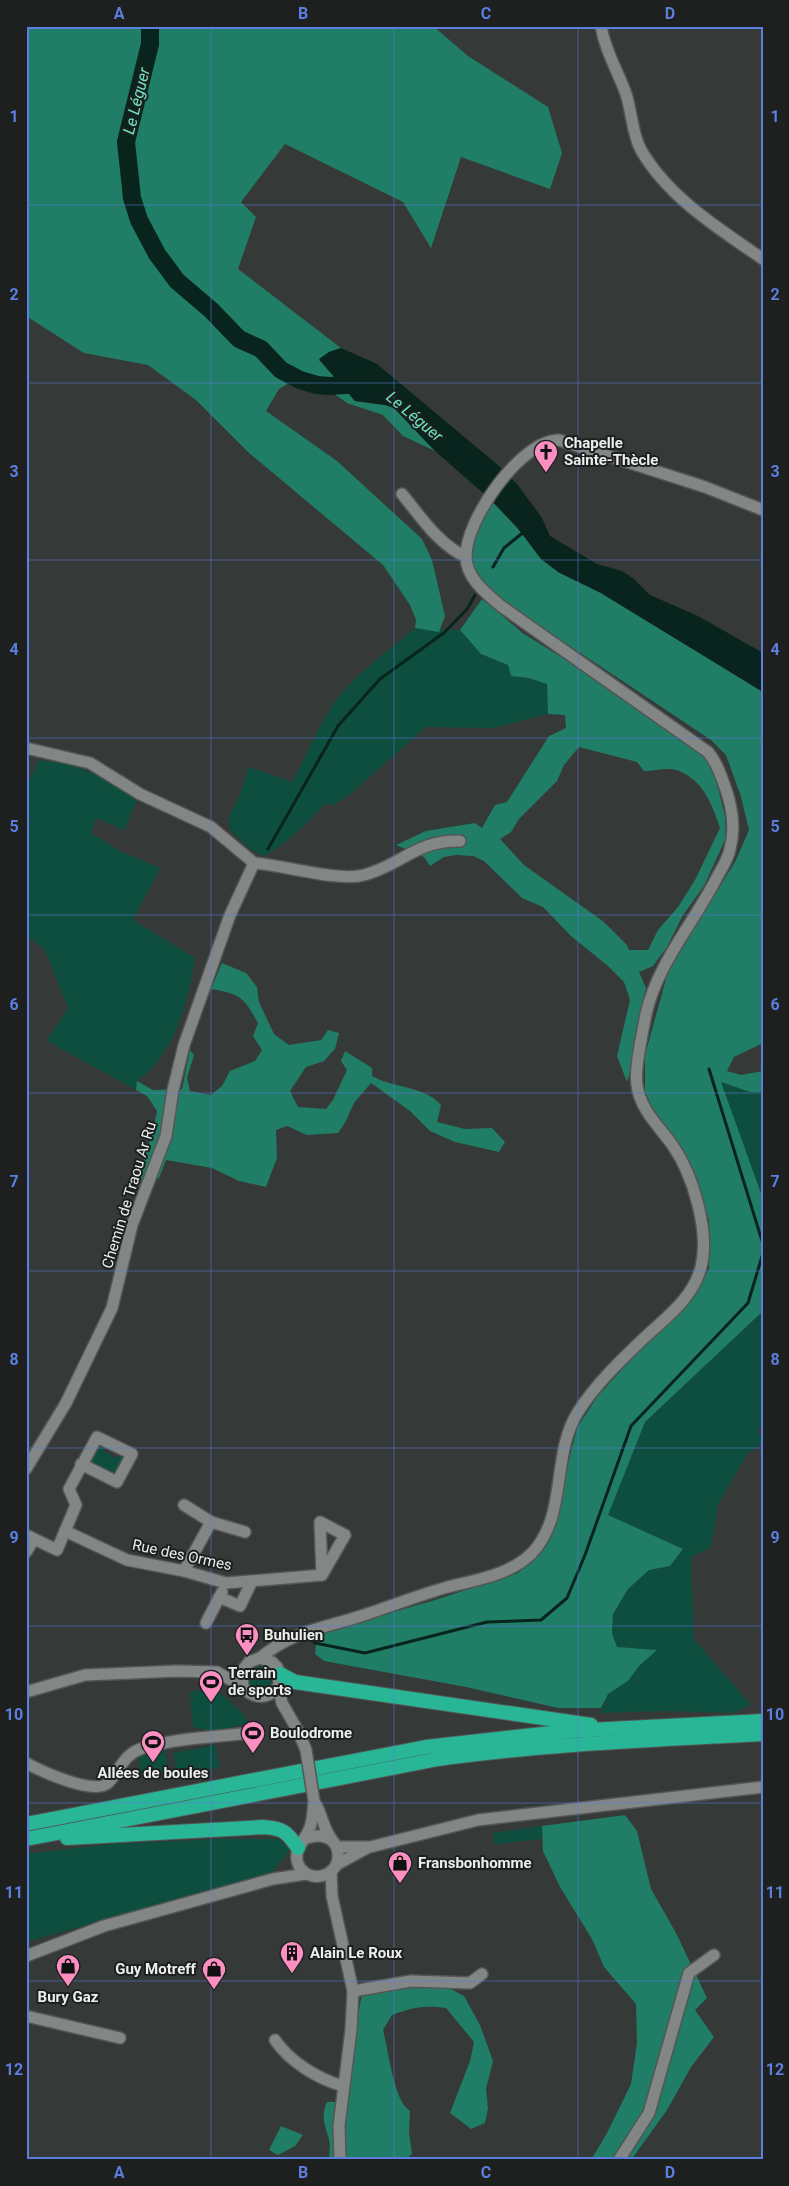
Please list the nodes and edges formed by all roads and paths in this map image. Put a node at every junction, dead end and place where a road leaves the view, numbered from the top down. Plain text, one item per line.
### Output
1 (600, 26) edge
2 (763, 259) edge
3 (402, 494) dead end
4 (763, 510) edge
5 (466, 557) junction
6 (26, 748) edge
7 (460, 841) dead end
8 (254, 862) junction
9 (81, 1464) junction
10 (26, 1469) edge
11 (184, 1505) dead end
12 (211, 1522) junction
13 (65, 1532) junction
14 (245, 1532) dead end
15 (30, 1537) edge
16 (26, 1552) edge
17 (184, 1571) junction
18 (322, 1575) dead end
19 (252, 1581) junction
20 (226, 1583) junction
21 (219, 1598) junction
22 (206, 1623) dead end
23 (285, 1641) junction
24 (260, 1658) junction
25 (249, 1662) junction
26 (217, 1672) junction
27 (278, 1676) junction
28 (243, 1687) junction
29 (26, 1692) edge
30 (258, 1697) junction
31 (285, 1712) junction
32 (763, 1721) edge
33 (616, 1729) junction
34 (250, 1733) dead end
35 (763, 1734) edge
36 (26, 1763) edge
37 (763, 1787) edge
38 (314, 1801) junction
39 (26, 1824) edge
40 (26, 1840) edge
41 (335, 1844) junction
42 (370, 1847) junction
43 (301, 1848) junction
44 (334, 1868) junction
45 (310, 1875) junction
46 (273, 1879) junction
47 (332, 1896) junction
48 (714, 1955) dead end
49 (26, 1956) edge
50 (482, 1974) dead end
51 (353, 1991) junction
52 (26, 2016) edge
53 (120, 2038) dead end
54 (275, 2040) dead end
55 (343, 2086) junction
56 (340, 2160) edge
57 (619, 2160) edge

1 - 2 street
3 - 5 street
4 - 5 street
5 - 23 street
6 - 8 street
7 - 8 street
8 - 10 street, Chemin de Traou Ar Ru
9 - 9 street
9 - 13 street
11 - 12 street
12 - 14 street
12 - 17 street
13 - 15 street
13 - 17 street, Rue des Ormes
15 - 16 street
17 - 20 street, Rue des Ormes
18 - 19 street, Rue des Ormes
19 - 20 street, Rue des Ormes
19 - 21 street
20 - 21 street
21 - 22 street
23 - 24 street
23 - 27 street
24 - 25 street
24 - 27 street
25 - 26 street
25 - 28 street
26 - 28 street
26 - 29 street
27 - 30 street
27 - 31 street
27 - 33 highway
28 - 30 street
30 - 31 street
31 - 38 street, bridge
32 - 33 highway
33 - 39 highway
34 - 36 street
35 - 40 highway
37 - 42 street
38 - 41 street
38 - 43 street
40 - 43 highway
41 - 42 street
41 - 43 street
41 - 44 street
42 - 44 street
43 - 45 street
43 - 46 street
44 - 45 street
44 - 47 street
45 - 46 street
45 - 47 street
46 - 49 street
47 - 51 street
48 - 57 street
50 - 51 street
51 - 55 street
52 - 53 street
54 - 55 street
55 - 56 street

